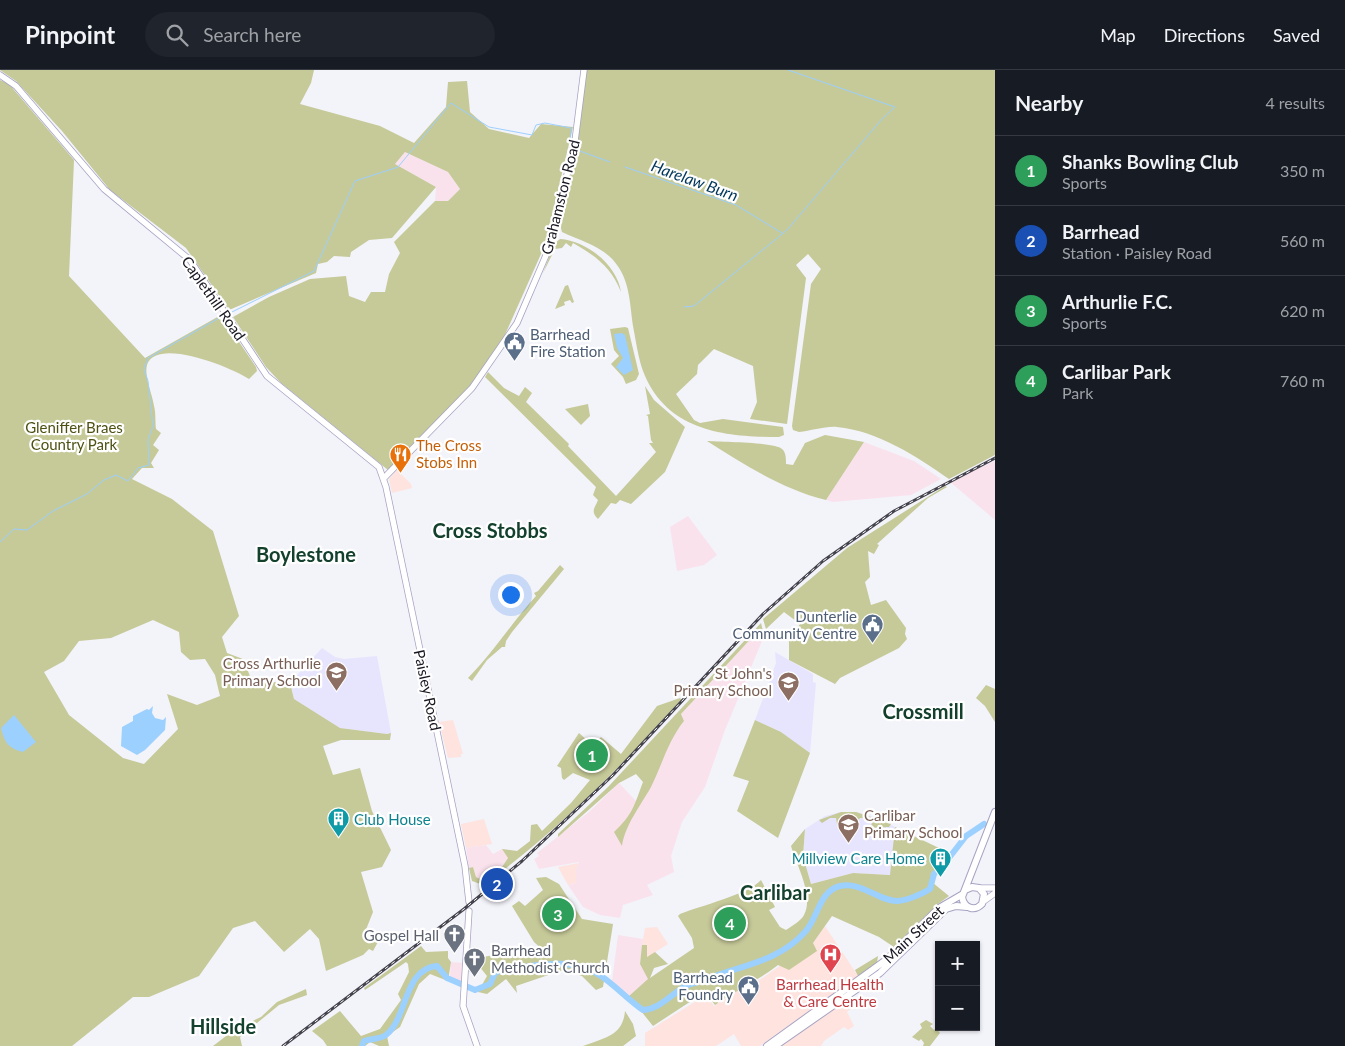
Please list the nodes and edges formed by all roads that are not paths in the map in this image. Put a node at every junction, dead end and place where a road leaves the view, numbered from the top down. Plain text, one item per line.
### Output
1 (584, 70) edge
2 (0, 76) edge
3 (384, 478) junction
4 (994, 814) edge
5 (980, 855) junction
6 (978, 888) junction
7 (995, 888) edge
8 (964, 892) junction
9 (995, 893) edge
10 (984, 901) junction
11 (469, 902) dead end
12 (967, 906) junction
13 (469, 912) dead end
14 (477, 1046) edge
15 (768, 1046) edge
16 (775, 1046) edge

1 - 3 main road, Grahamston Road
2 - 3 main road, Caplethill Road
3 - 11 main road, Paisley Road
4 - 5 main road
5 - 6 main road
5 - 8 main road
6 - 7 main road
6 - 8 main road
6 - 10 main road
8 - 12 main road
8 - 15 main road, Main Street
9 - 10 main road
10 - 12 main road
12 - 16 main road, Main Street
13 - 14 main road

